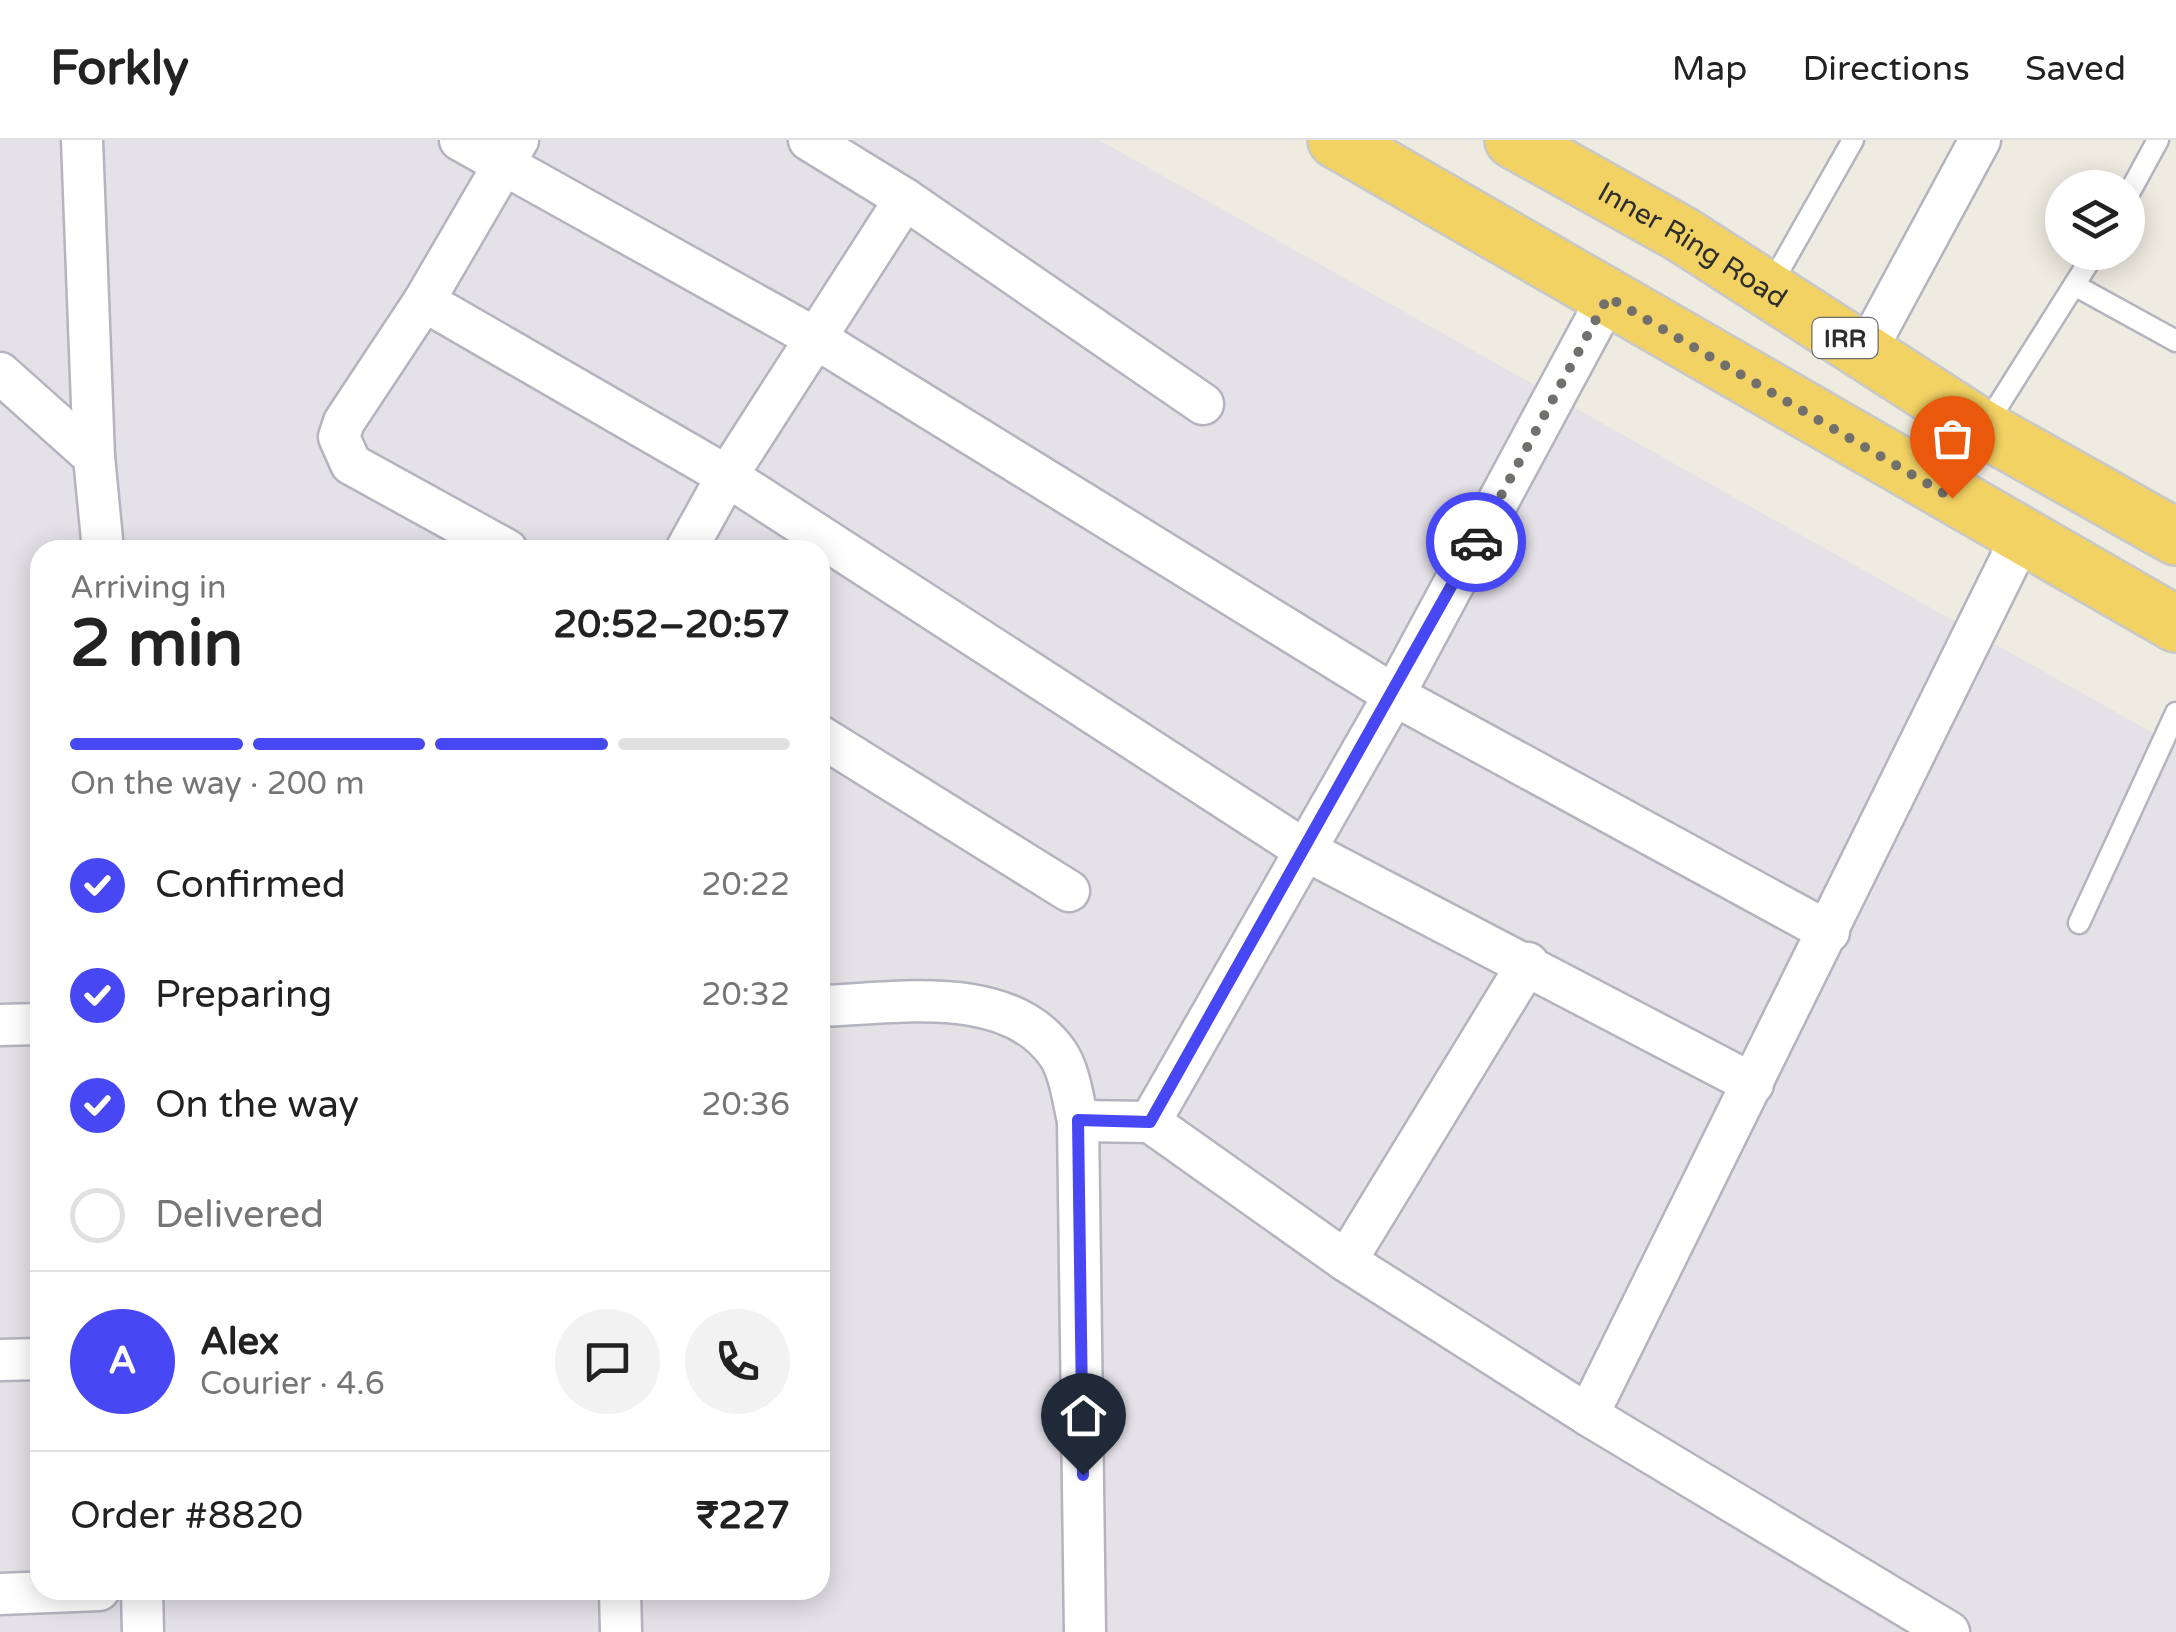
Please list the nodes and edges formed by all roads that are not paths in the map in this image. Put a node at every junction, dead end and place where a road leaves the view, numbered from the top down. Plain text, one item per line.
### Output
1 (82, 140) edge
2 (460, 140) edge
3 (809, 140) edge
4 (1336, 140) edge
5 (1853, 140) edge
6 (1980, 140) edge
7 (2158, 140) edge
8 (1543, 147) edge
9 (510, 152) edge
10 (2142, 170) edge
11 (905, 199) junction
12 (2085, 270) edge
13 (2076, 286) junction
14 (1767, 292) junction
15 (1608, 297) junction
16 (424, 301) junction
17 (817, 339) junction
18 (2176, 342) edge
19 (1866, 351) junction
20 (0, 374) edge
21 (1203, 404) dead end
22 (1984, 429) junction
23 (94, 457) junction
24 (727, 476) junction
25 (2176, 536) edge
26 (2020, 538) junction
27 (101, 540) edge
28 (488, 540) edge
29 (692, 540) edge
30 (826, 540) edge
31 (830, 543) edge
32 (2176, 624) edge
33 (1394, 694) junction
34 (2176, 713) edge
35 (830, 742) edge
36 (1303, 850) junction
37 (1068, 891) dead end
38 (2079, 923) dead end
39 (1829, 932) junction
40 (1528, 963) junction
41 (830, 1006) edge
42 (30, 1024) edge
43 (0, 1025) edge
44 (1752, 1084) junction
45 (1078, 1120) junction
46 (1150, 1122) junction
47 (1346, 1261) junction
48 (30, 1359) edge
49 (0, 1360) edge
50 (1588, 1415) junction
51 (30, 1593) edge
52 (0, 1594) edge
53 (142, 1600) edge
54 (620, 1600) edge
55 (143, 1632) edge
56 (622, 1632) edge
57 (1085, 1632) edge
58 (1949, 1632) edge

1 - 23 street
2 - 9 street
3 - 11 street
4 - 15 highway
5 - 14 lane
6 - 19 street
7 - 10 lane
8 - 14 highway, Inner Ring Road / IRR
9 - 16 street
9 - 17 street
11 - 17 street
11 - 21 street
12 - 13 lane
13 - 18 lane
13 - 22 lane
14 - 19 highway, Inner Ring Road / IRR
15 - 26 highway
15 - 33 street
16 - 24 street
16 - 28 street
17 - 24 street
17 - 33 street
19 - 22 highway, Inner Ring Road / IRR
20 - 23 street
22 - 25 highway, Inner Ring Road / IRR
23 - 27 street
24 - 29 street
24 - 30 street
26 - 32 highway
26 - 39 street
31 - 36 street
33 - 36 street
33 - 39 street
34 - 38 lane
35 - 37 street
36 - 40 street
36 - 46 street
39 - 44 street
40 - 44 street
40 - 47 street
41 - 45 street
42 - 43 street
44 - 50 street
45 - 46 street
45 - 57 street
46 - 47 street
47 - 50 street
48 - 49 street
50 - 58 street
51 - 52 street
53 - 55 street
54 - 56 street

